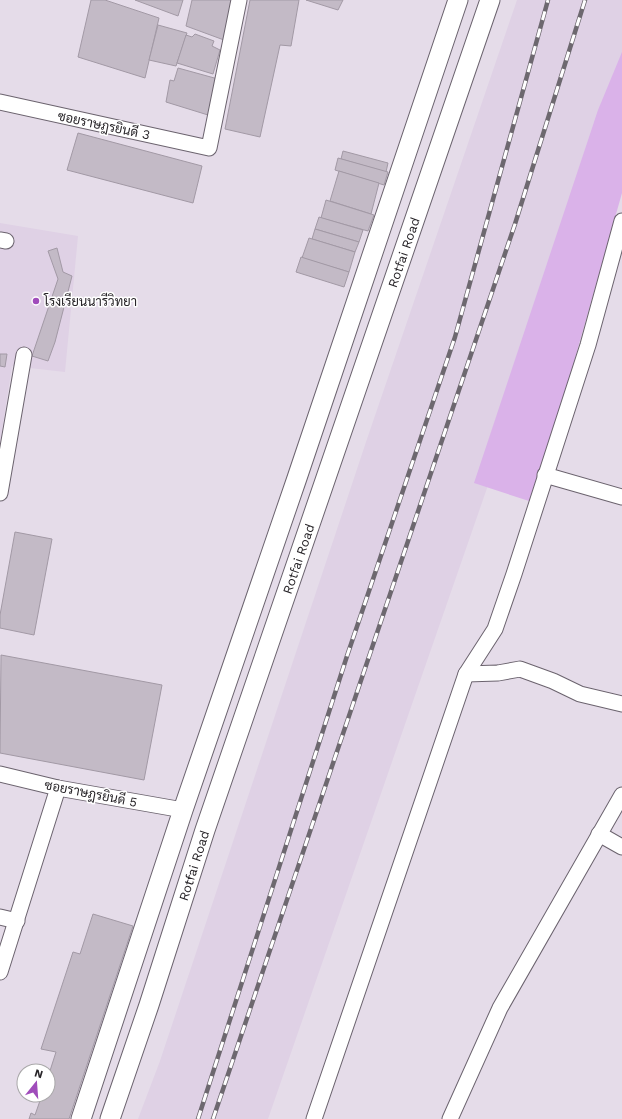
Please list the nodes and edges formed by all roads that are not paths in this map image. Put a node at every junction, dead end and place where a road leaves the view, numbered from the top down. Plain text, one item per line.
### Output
1 (239, 0) edge
2 (458, 0) edge
3 (490, 0) edge
4 (0, 102) edge
5 (622, 221) edge
6 (24, 355) dead end
7 (545, 475) junction
8 (0, 493) edge
9 (622, 497) edge
10 (466, 674) junction
11 (622, 704) edge
12 (0, 774) edge
13 (58, 788) junction
14 (622, 794) edge
15 (183, 810) junction
16 (599, 834) junction
17 (622, 847) edge
18 (0, 917) edge
19 (17, 922) junction
20 (0, 972) edge
21 (123, 995) junction
22 (150, 1004) junction
23 (82, 1119) edge
24 (110, 1119) edge
25 (314, 1119) edge
26 (450, 1119) edge

1 - 4 street, ซอยราษฎรยินดี 3
2 - 15 street, Rotfai Road
3 - 22 street, Rotfai Road
5 - 7 street
6 - 8 street
7 - 9 street
7 - 10 street
10 - 11 street
10 - 25 street
12 - 13 street, ซอยราษฎรยินดี 5
13 - 15 street, ซอยราษฎรยินดี 5
13 - 19 street
14 - 16 street
15 - 21 street, Rotfai Road
16 - 17 street
16 - 26 street
18 - 19 street
19 - 20 street
21 - 22 street
21 - 23 street, Rotfai Road
22 - 24 street, Rotfai Road

